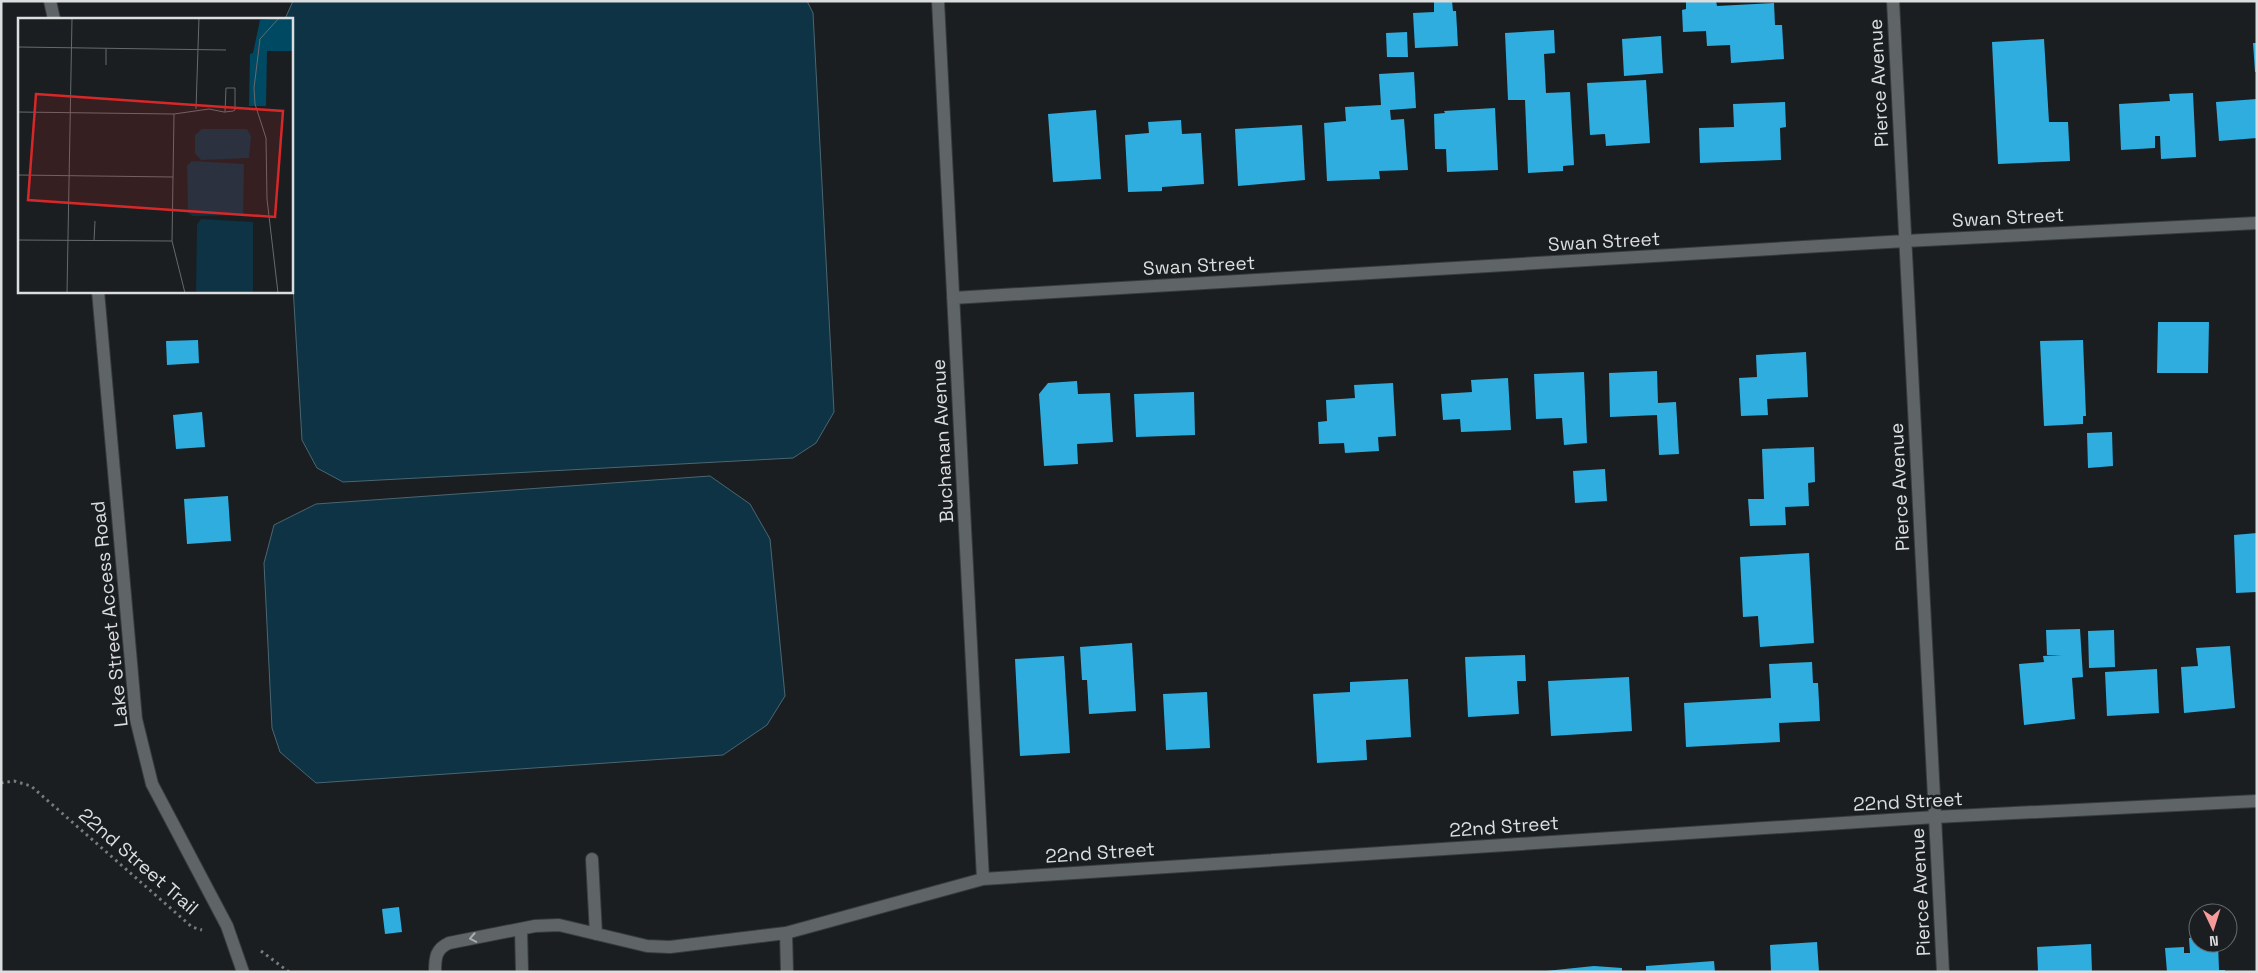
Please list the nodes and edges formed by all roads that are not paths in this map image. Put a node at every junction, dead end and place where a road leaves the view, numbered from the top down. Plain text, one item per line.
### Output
1 (50, 1) edge
2 (938, 1) edge
3 (1893, 1) edge
4 (54, 18) edge
5 (2257, 223) edge
6 (1905, 241) junction
7 (98, 292) edge
8 (953, 298) junction
9 (2257, 801) edge
10 (1935, 818) junction
11 (592, 860) dead end
12 (983, 878) junction
13 (521, 929) junction
14 (786, 933) junction
15 (596, 934) junction
16 (243, 972) edge
17 (436, 972) edge
18 (522, 972) edge
19 (787, 972) edge
20 (1943, 972) edge

1 - 4 street
2 - 8 street, Buchanan Avenue
3 - 6 street, Pierce Avenue
5 - 6 street, Swan Street
6 - 8 street, Swan Street
6 - 10 street, Pierce Avenue
7 - 16 street, Lake Street Access Road
8 - 12 street, Buchanan Avenue
9 - 10 street, 22nd Street
10 - 12 street, 22nd Street
10 - 20 street, Pierce Avenue
11 - 15 street
12 - 14 street, 22nd Street
13 - 15 street, 22nd Street
13 -> 17 street, 22nd Street
13 - 18 street
14 - 15 street, 22nd Street
14 - 19 street

